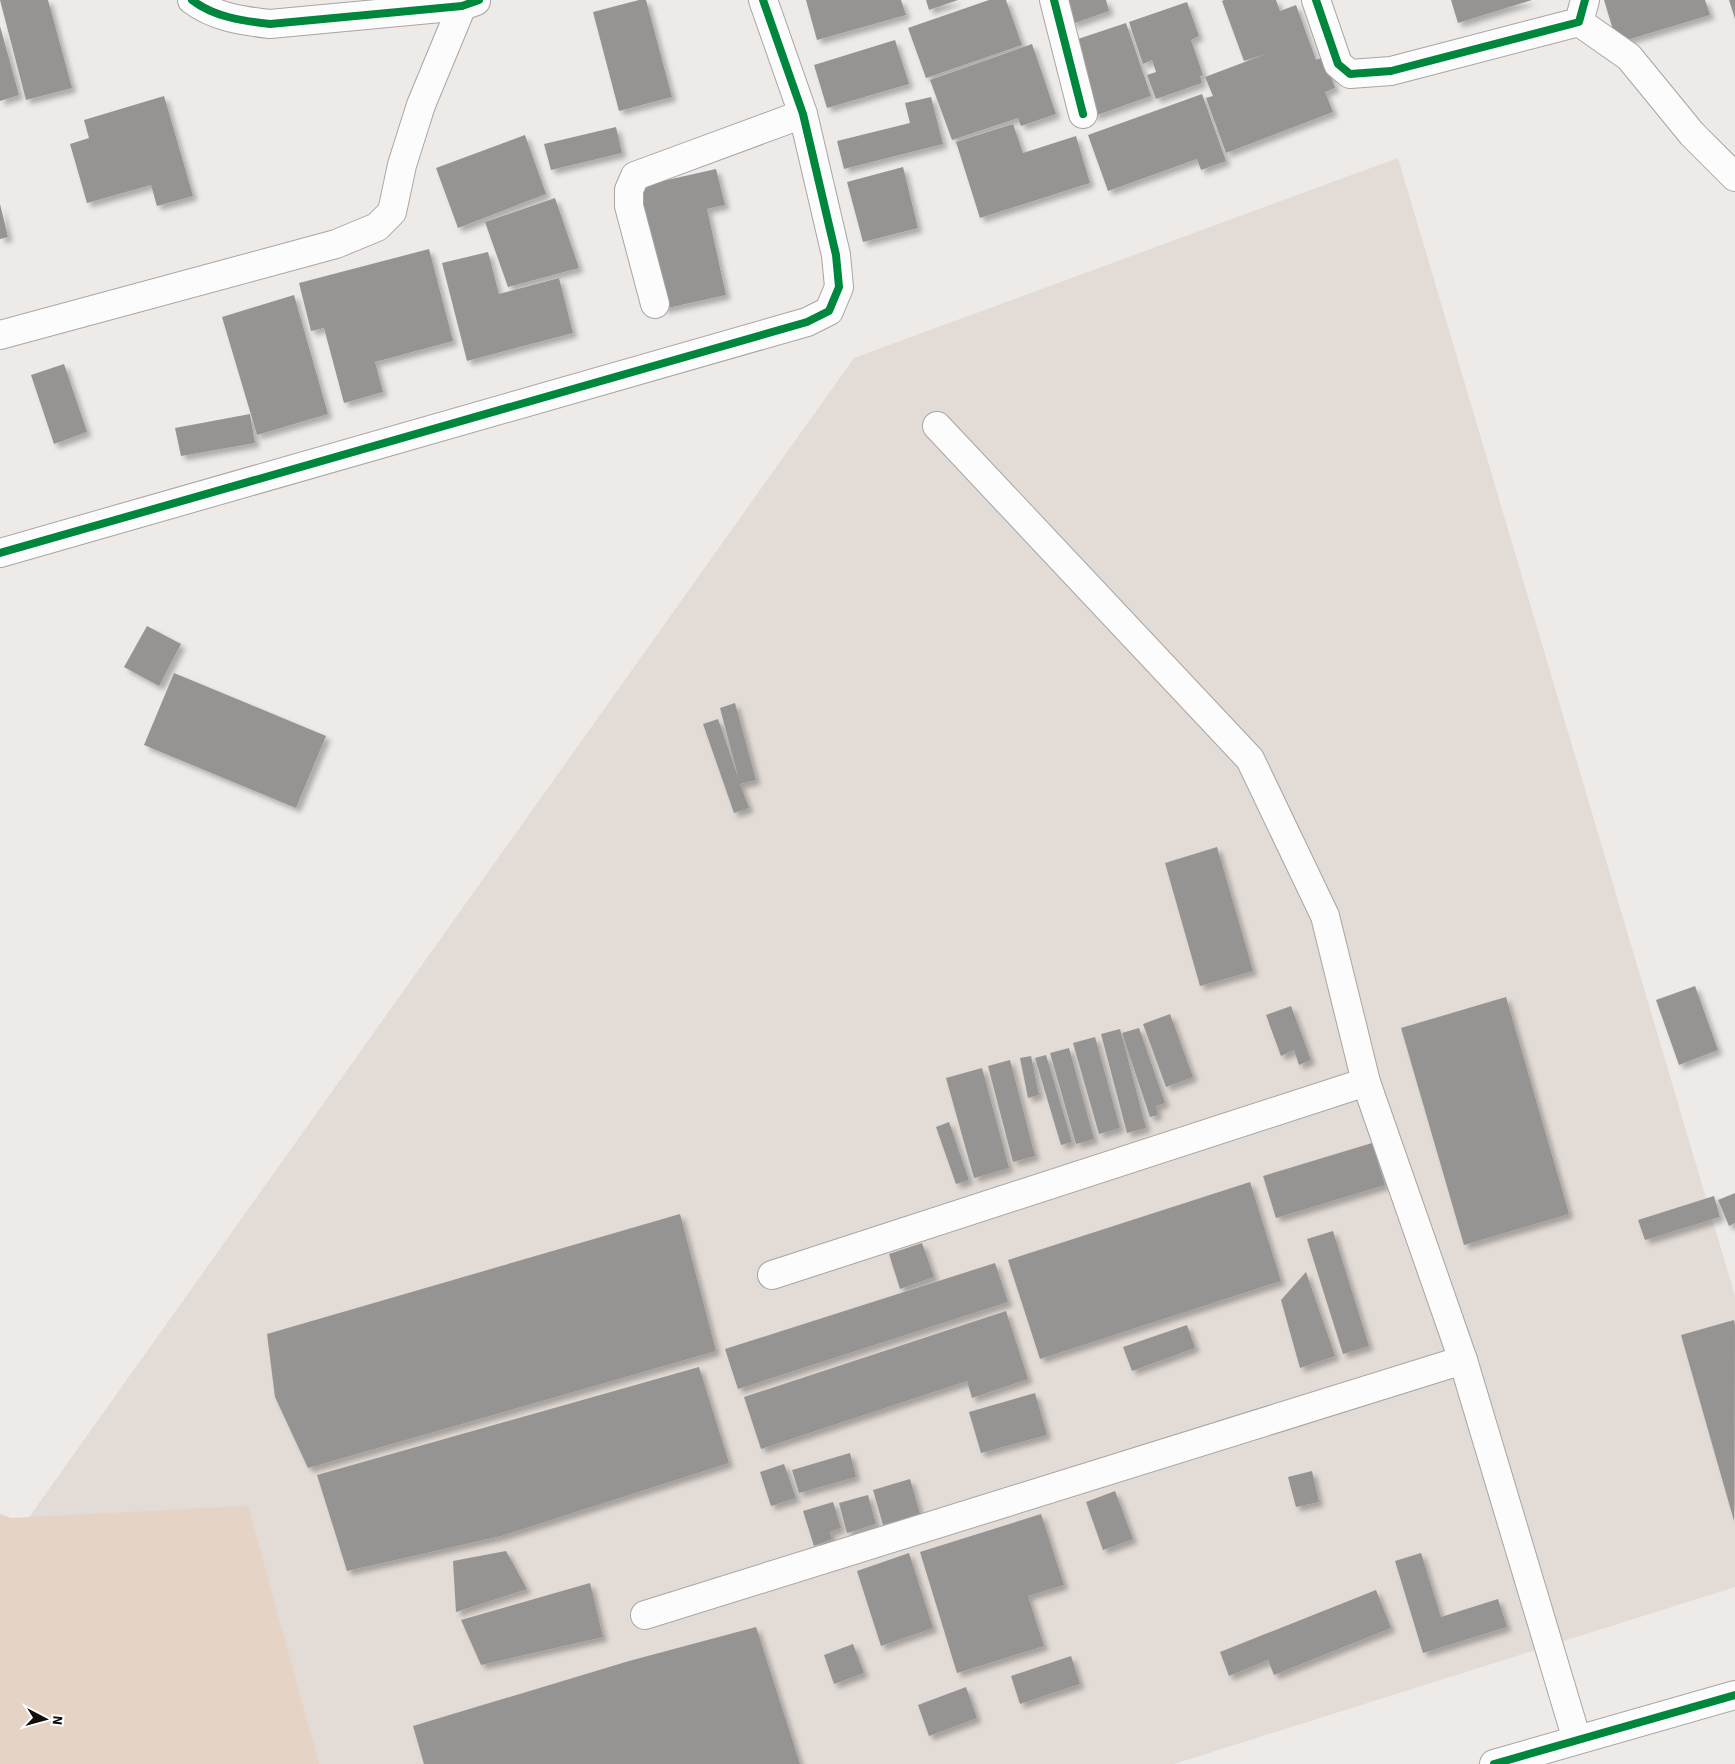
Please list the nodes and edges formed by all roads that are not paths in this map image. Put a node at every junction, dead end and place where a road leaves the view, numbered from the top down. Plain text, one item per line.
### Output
1 (192, 0) edge
2 (763, 0) edge
3 (1054, 0) edge
4 (1316, 0) edge
5 (470, 3) edge
6 (1582, 11) edge
7 (803, 114) junction
8 (1083, 114) dead end
9 (1735, 177) edge
10 (654, 304) dead end
11 (0, 335) edge
12 (937, 426) dead end
13 (0, 553) edge
14 (1366, 1082) junction
15 (772, 1275) dead end
16 (1463, 1360) junction
17 (645, 1615) dead end
18 (1735, 1695) edge
19 (1577, 1740) junction
20 (1494, 1764) edge

1 - 5 street
2 - 7 street
3 - 8 street
4 - 6 street
5 - 11 street
6 - 9 street
7 - 10 street
7 - 13 street
12 - 14 street
14 - 15 street
14 - 16 street
16 - 17 street
16 - 19 street
18 - 19 street
19 - 20 street

